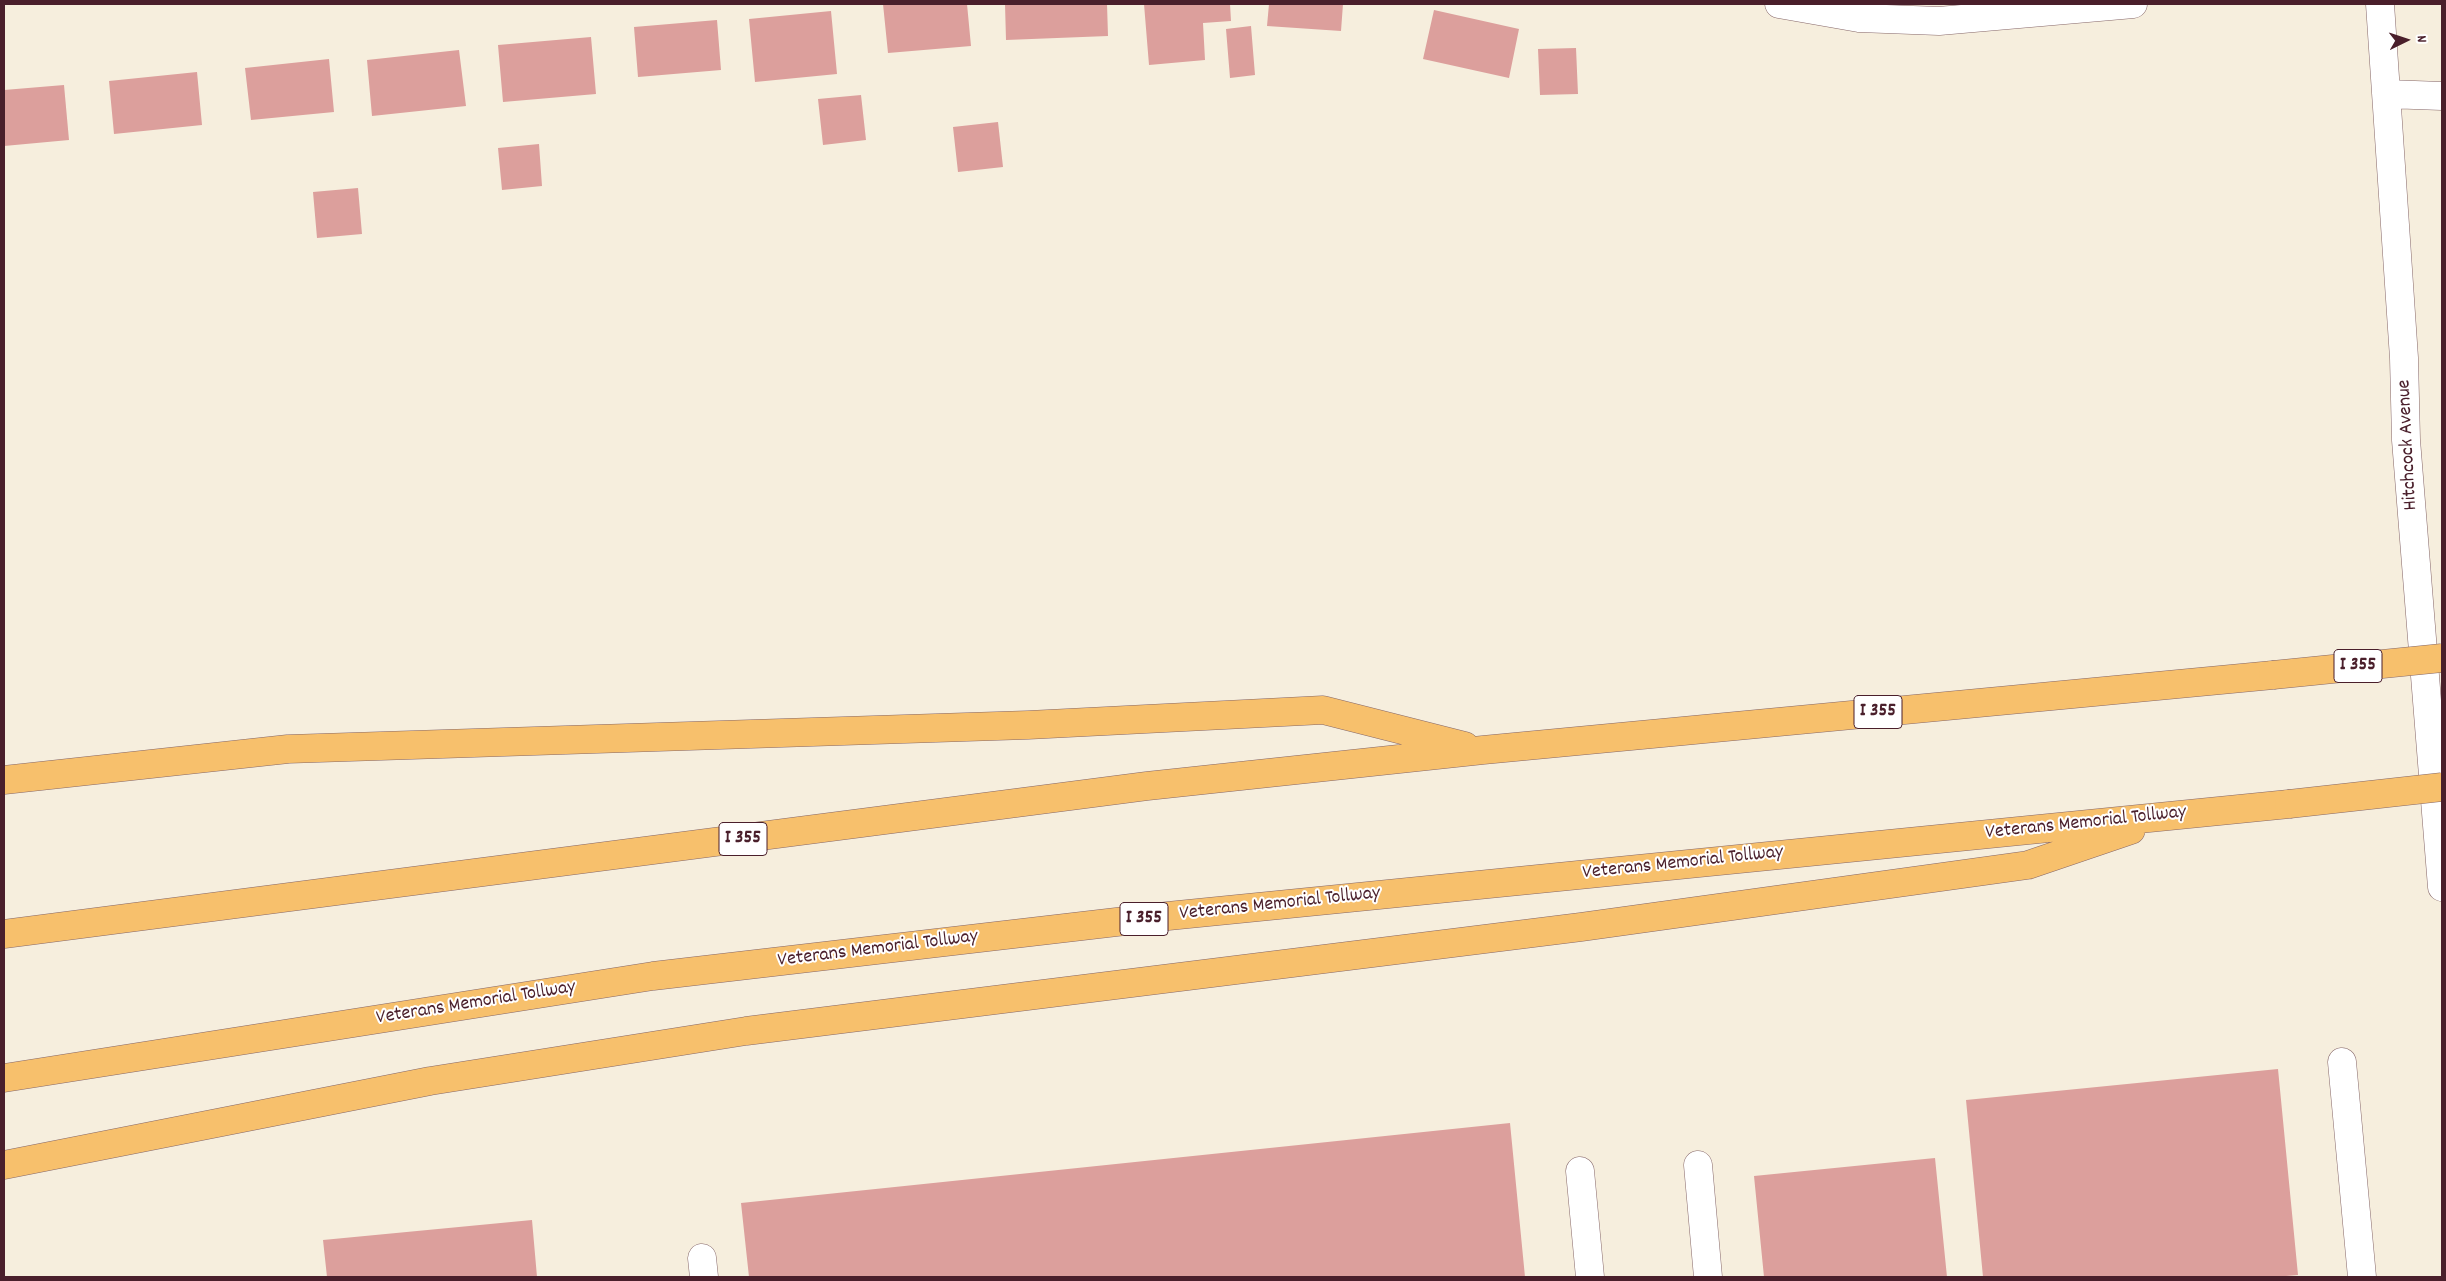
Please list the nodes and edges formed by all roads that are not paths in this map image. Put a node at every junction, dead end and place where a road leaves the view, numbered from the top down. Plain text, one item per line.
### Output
1 (1779, 4) edge
2 (2133, 4) edge
3 (2380, 4) edge
4 (2386, 94) junction
5 (2442, 96) edge
6 (2442, 658) edge
7 (1483, 750) junction
8 (4, 780) edge
9 (2442, 788) edge
10 (2178, 814) junction
11 (2442, 886) edge
12 (4, 934) edge
13 (2342, 1062) dead end
14 (4, 1078) edge
15 (4, 1165) edge
16 (1698, 1165) dead end
17 (1580, 1171) dead end
18 (1590, 1277) edge
19 (1708, 1277) edge
20 (2362, 1277) edge

1 - 2 street
3 - 4 street, Hitchcock Avenue
4 - 5 street
4 - 11 street, Hitchcock Avenue
6 - 7 highway, I 355, bridge
7 - 8 highway
7 - 12 highway, I 355
9 - 10 highway, Veterans Memorial Tollway / I 355, bridge
10 - 14 highway, Veterans Memorial Tollway / I 355
10 - 15 highway
13 - 20 street
16 - 19 street
17 - 18 street

